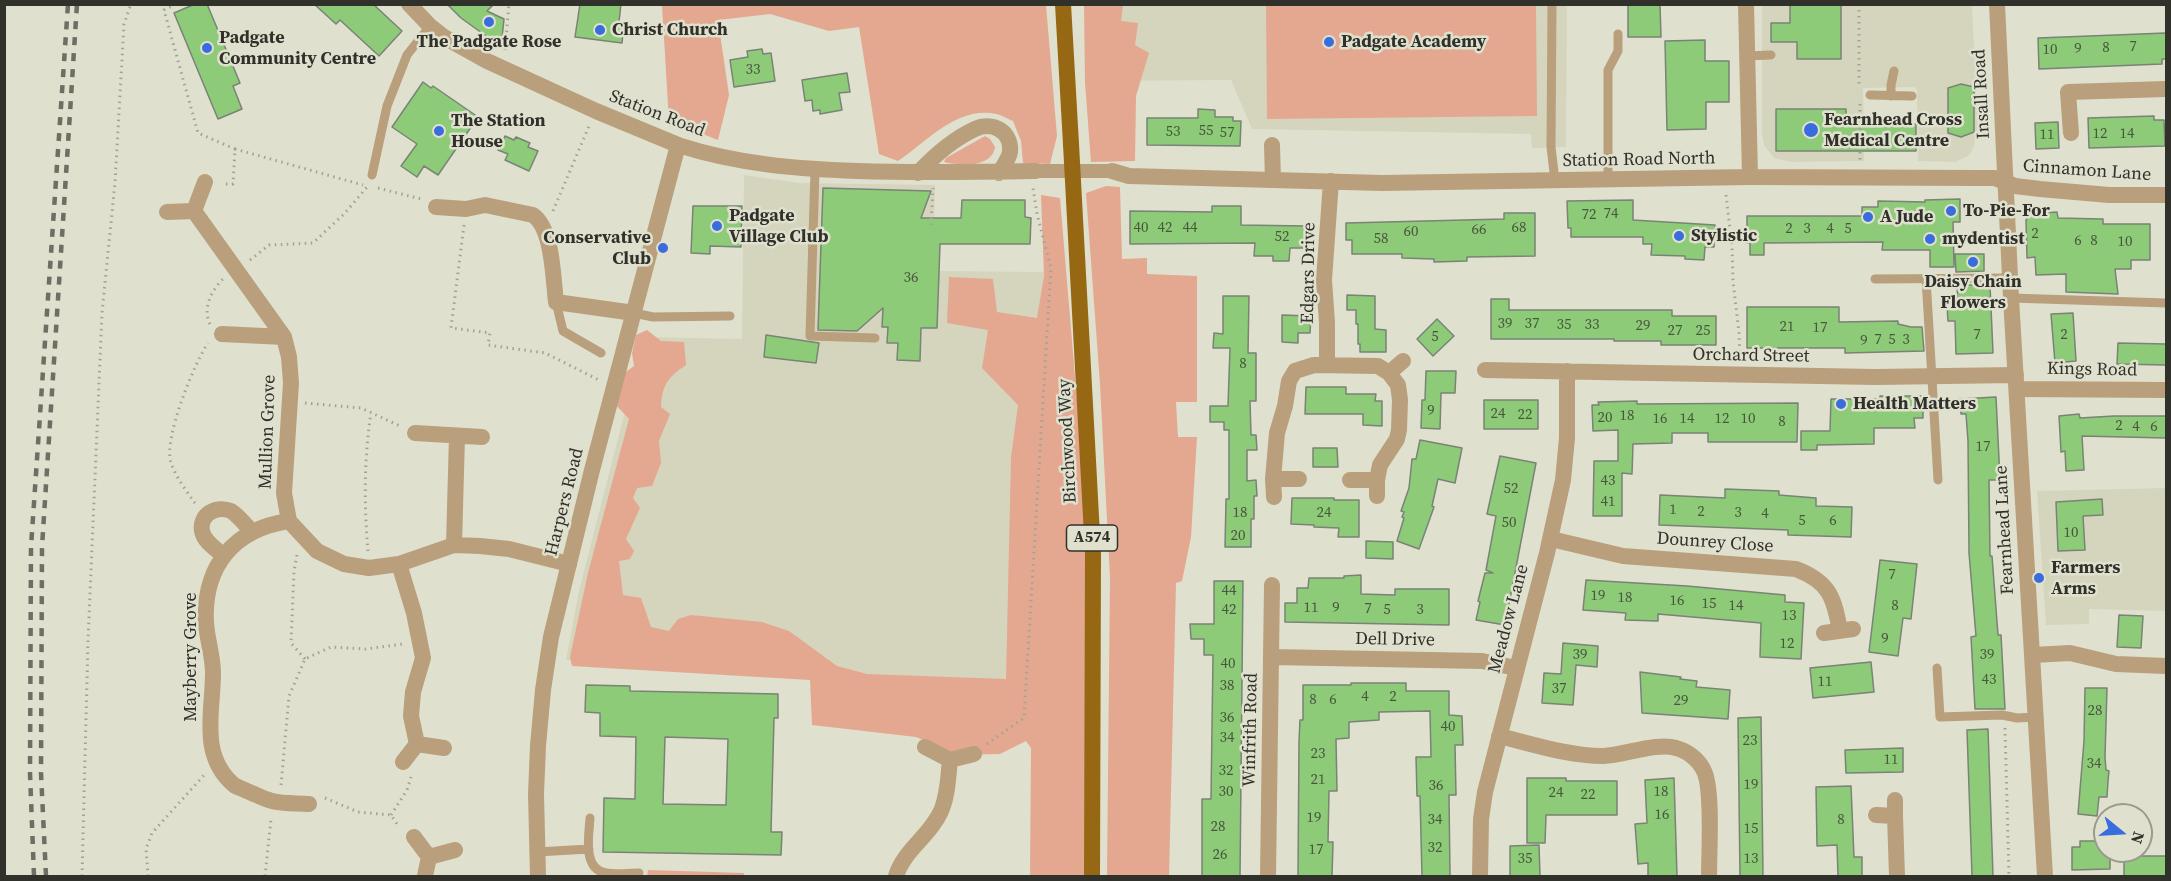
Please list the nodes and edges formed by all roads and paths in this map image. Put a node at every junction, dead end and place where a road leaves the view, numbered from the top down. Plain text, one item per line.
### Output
1 (131, 4) edge
2 (176, 4) edge
3 (409, 4) edge
4 (509, 4) edge
5 (1063, 4) edge
6 (1552, 4) edge
7 (1746, 4) edge
8 (1997, 4) edge
9 (430, 26) junction
10 (1618, 34) dead end
11 (1771, 55) dead end
12 (1747, 56) junction
13 (501, 68) junction
14 (1894, 71) dead end
15 (2166, 89) edge
16 (1870, 95) dead end
17 (1891, 96) junction
18 (1912, 96) dead end
19 (2071, 133) dead end
20 (586, 134) dead end
21 (678, 145) junction
22 (1272, 145) dead end
23 (235, 149) junction
24 (815, 170) junction
25 (1113, 171) joint
26 (918, 173) junction
27 (999, 173) junction
28 (372, 175) dead end
29 (1034, 175) junction
30 (1750, 177) junction
31 (1727, 178) junction
32 (1273, 180) junction
33 (1608, 180) junction
34 (1331, 181) junction
35 (1555, 181) junction
36 (2005, 182) junction
37 (205, 183) joint
38 (933, 184) dead end
39 (368, 186) junction
40 (2166, 195) edge
41 (436, 207) joint
42 (466, 209) junction
43 (194, 211) junction
44 (167, 212) dead end
45 (543, 225) junction
46 (931, 225) dead end
47 (235, 267) junction
48 (1926, 278) junction
49 (2010, 278) junction
50 (1875, 279) dead end
51 (2011, 298) junction
52 (556, 302) junction
53 (2166, 303) edge
54 (634, 314) junction
55 (730, 316) dead end
56 (220, 333) junction
57 (284, 337) junction
58 (875, 338) dead end
59 (601, 353) dead end
60 (1402, 361) dead end
61 (1327, 365) junction
62 (1485, 370) dead end
63 (1567, 371) junction
64 (1389, 373) junction
65 (1739, 375) junction
66 (1932, 376) junction
67 (2016, 382) junction
68 (615, 387) junction
69 (2166, 390) edge
70 (289, 402) junction
71 (371, 413) junction
72 (415, 433) joint
73 (457, 436) junction
74 (482, 437) dead end
75 (1273, 479) junction
76 (1299, 479) dead end
77 (1350, 480) dead end
78 (1938, 480) dead end
79 (1274, 497) dead end
80 (206, 515) junction
81 (295, 527) junction
82 (252, 531) junction
83 (1551, 538) junction
84 (454, 545) junction
85 (224, 556) junction
86 (399, 564) junction
87 (569, 564) junction
88 (369, 568) junction
89 (1272, 585) dead end
90 (1839, 631) dead end
91 (421, 642) junction
92 (2033, 655) junction
93 (1271, 657) junction
94 (306, 658) junction
95 (2166, 666) edge
96 (1516, 668) junction
97 (1936, 668) dead end
98 (2005, 715) junction
99 (2036, 717) junction
100 (1499, 736) junction
101 (417, 744) junction
102 (926, 747) dead end
103 (444, 748) dead end
104 (974, 754) joint
105 (950, 760) junction
106 (216, 762) junction
107 (403, 762) dead end
108 (272, 801) junction
109 (309, 804) joint
110 (1876, 815) dead end
111 (391, 816) junction
112 (590, 818) dead end
113 (414, 837) joint
114 (589, 849) junction
115 (455, 850) dead end
116 (537, 852) junction
117 (429, 857) junction
118 (639, 873) dead end
119 (82, 876) edge
120 (148, 876) edge
121 (265, 876) edge
122 (424, 876) edge
123 (538, 876) edge
124 (896, 876) edge
125 (1092, 876) edge
126 (1268, 876) edge
127 (1480, 876) edge
128 (1709, 876) edge
129 (1897, 876) edge
130 (2009, 876) edge
131 (2045, 876) edge

1 - 119 path
2 - 23 path
3 - 9 street, Station Road
4 - 13 path
5 - 125 main road, Birchwood Way / A574, bridge
6 - 35 lane
7 - 12 street
8 - 36 street, Insall Road
9 - 13 street, Station Road
9 - 28 lane
10 - 33 lane
11 - 12 lane
12 - 30 street
13 - 21 street, Station Road
14 - 17 lane
15 - 19 street
16 - 17 lane
17 - 18 lane
20 - 45 path
21 - 24 street, Station Road
21 - 54 street, Harpers Road
22 - 32 street
23 - 37 path
23 - 39 path
24 - 26 street, Station Road
24 - 58 lane
25 - 29 street
25 - 32 street, Station Road North
26 - 27 street, Station Road
26 - 27 street
27 - 29 street, Station Road
29 - 104 path
30 - 31 street, Station Road North
30 - 36 street, Station Road North
31 - 33 street, Station Road North
31 - 65 path
32 - 34 street, Station Road North
33 - 35 street, Station Road North
34 - 35 street, Station Road North
34 - 61 street, Edgars Drive
36 - 40 street, Cinnamon Lane
36 - 49 street, Fearnhead Lane
37 - 43 street
38 - 46 path
39 - 41 path
39 - 47 path
41 - 42 street
42 - 45 street
42 - 68 path
43 - 44 street
43 - 47 street, Mullion Grove
45 - 52 street
47 - 56 path
47 - 57 street, Mullion Grove
48 - 49 lane
48 - 50 lane
48 - 66 lane
49 - 51 street, Fearnhead Lane
51 - 53 lane
51 - 67 street, Fearnhead Lane
52 - 54 street
52 - 59 lane
54 - 55 lane
54 - 68 street, Harpers Road
56 - 57 street
56 - 80 path
57 - 70 street, Mullion Grove
60 - 64 street
61 - 64 street
61 - 75 street
62 - 63 street, Orchard Street
63 - 65 street, Orchard Street
63 - 83 street, Meadow Lane
64 - 77 street
65 - 66 street, Orchard Street
66 - 67 street, Orchard Street
66 - 78 lane
67 - 69 street, Kings Road
67 - 92 street, Fearnhead Lane
68 - 87 street, Harpers Road
70 - 71 path
70 - 81 street, Mullion Grove
71 - 72 path
71 - 88 path
72 - 73 street
73 - 74 street
73 - 84 street
75 - 76 street
75 - 79 street
80 - 82 street
80 - 85 street
81 - 82 street, Mayberry Grove
81 - 88 street
81 - 94 path
82 - 85 street, Mayberry Grove
83 - 90 street, Dounrey Close
83 - 96 street, Meadow Lane
84 - 86 street
84 - 87 street
85 - 106 street, Mayberry Grove
86 - 88 street
86 - 91 street
87 - 116 street, Harpers Road
89 - 93 street, Winfrith Road
91 - 94 path
91 - 101 street
92 - 95 street
92 - 99 street, Fearnhead Lane
93 - 96 street, Dell Drive
93 - 126 street, Winfrith Road
94 - 108 path
96 - 100 street, Meadow Lane
97 - 98 lane
98 - 99 lane
98 - 130 path
99 - 131 street, Fearnhead Lane
100 - 127 street, Meadow Lane
100 - 128 street
101 - 103 street
101 - 107 street
101 - 111 path
102 - 105 street
104 - 105 street
105 - 124 street
106 - 108 street, Mayberry Grove
106 - 120 path
108 - 109 street, Mayberry Grove
108 - 121 path
109 - 111 path
110 - 129 street
111 - 113 path
112 - 114 lane
113 - 117 street
114 - 116 lane
114 - 118 lane
115 - 117 street
116 - 123 street, Harpers Road
117 - 122 street

